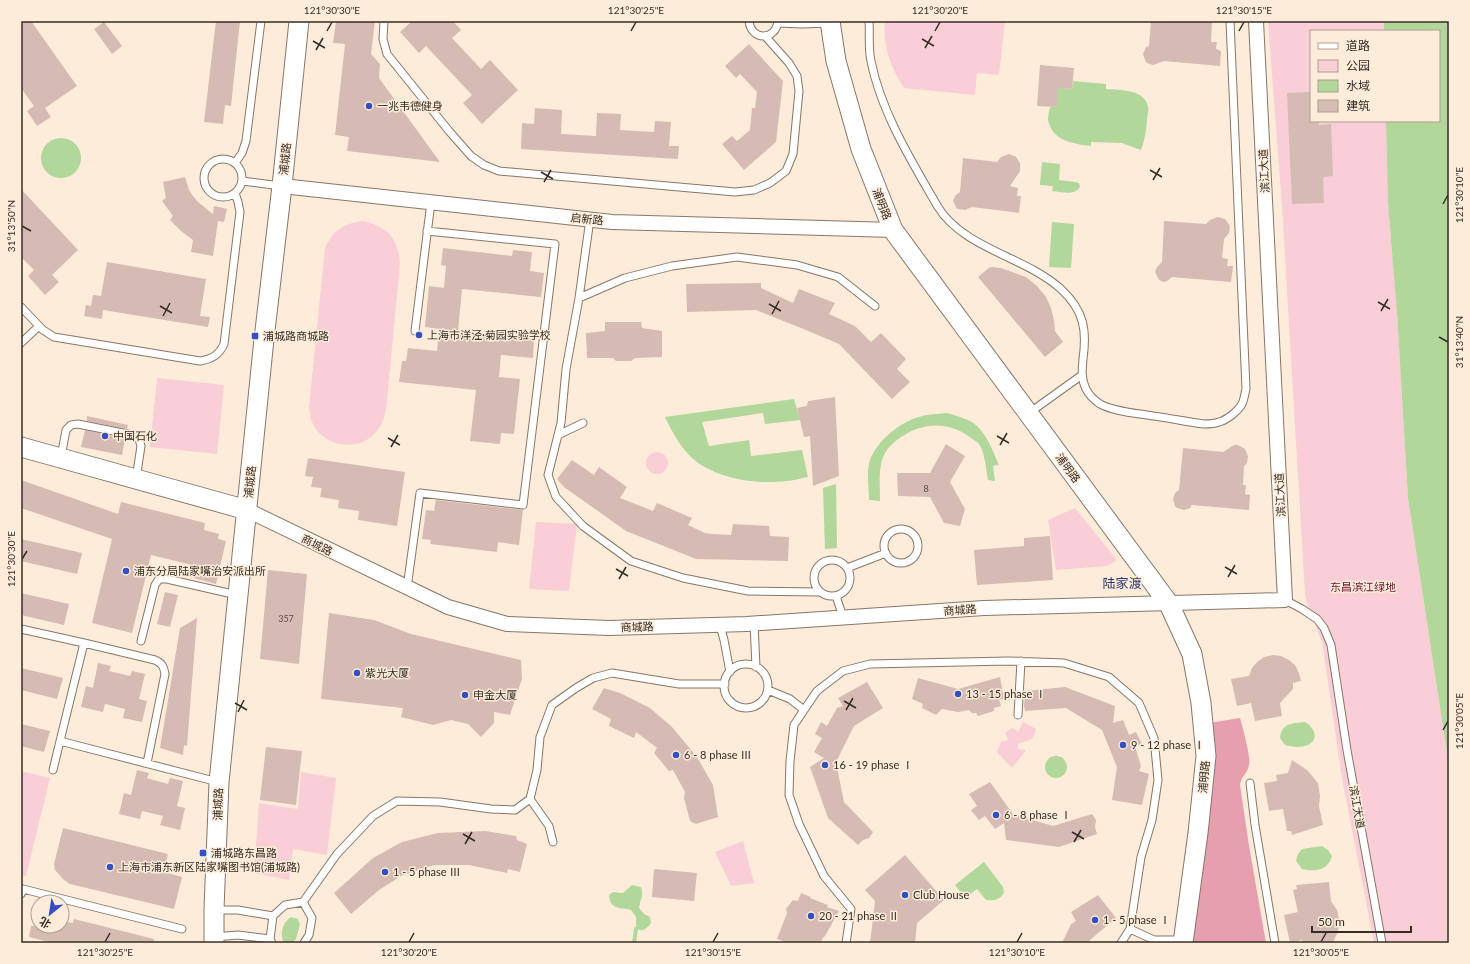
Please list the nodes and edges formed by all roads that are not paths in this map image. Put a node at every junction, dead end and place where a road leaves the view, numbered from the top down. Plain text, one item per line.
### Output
1 (260, 21) edge
2 (299, 21) edge
3 (384, 21) edge
4 (749, 21) edge
5 (869, 21) edge
6 (1230, 21) edge
7 (1256, 21) edge
8 (778, 22) edge
9 (830, 22) edge
10 (765, 36) junction
11 (235, 163) junction
12 (242, 181) junction
13 (282, 186) junction
14 (235, 193) junction
15 (431, 202) junction
16 (590, 219) junction
17 (892, 230) junction
18 (427, 232) junction
19 (580, 298) junction
20 (875, 306) dead end
21 (21, 307) edge
22 (39, 326) junction
23 (415, 331) dead end
24 (21, 343) edge
25 (1082, 375) junction
26 (1028, 414) junction
27 (583, 423) dead end
28 (558, 435) junction
29 (21, 447) edge
30 (61, 458) junction
31 (136, 479) junction
32 (247, 510) junction
33 (886, 553) junction
34 (847, 568) junction
35 (408, 588) junction
36 (820, 592) junction
37 (237, 595) junction
38 (836, 596) junction
39 (1285, 600) junction
40 (1169, 604) junction
41 (843, 618) junction
42 (754, 623) junction
43 (720, 625) junction
44 (21, 629) edge
45 (141, 641) dead end
46 (84, 643) junction
47 (1021, 661) junction
48 (756, 667) junction
49 (730, 672) junction
50 (725, 684) junction
51 (768, 690) junction
52 (804, 710) junction
53 (1018, 715) dead end
54 (60, 741) junction
55 (146, 763) junction
56 (53, 770) dead end
57 (218, 782) junction
58 (1250, 783) dead end
59 (530, 799) junction
60 (553, 842) dead end
61 (22, 891) edge
62 (303, 902) junction
63 (214, 909) junction
64 (272, 916) junction
65 (182, 929) dead end
66 (1130, 929) junction
67 (214, 940) edge
68 (271, 941) edge
69 (1183, 941) edge
70 (304, 943) edge
71 (846, 943) edge
72 (1122, 943) edge
73 (1275, 943) edge
74 (1382, 943) edge

1 - 11 lane
2 - 13 street, 浦城路
3 - 10 lane
4 - 10 lane
5 - 25 lane
6 - 25 lane
7 - 39 street, 滨江大道
8 - 9 lane
8 - 10 lane
9 - 17 street, 浦明路
11 - 12 lane
11 - 14 lane
12 - 13 lane
12 - 14 lane
13 - 15 street, 启新路
13 - 32 street, 浦城路
14 - 22 lane
15 - 16 street, 启新路
15 - 18 lane
16 - 17 street, 启新路
16 - 19 lane
17 - 26 street, 浦明路
18 - 23 lane
18 - 35 lane
19 - 20 lane
19 - 28 lane
21 - 22 lane
22 - 24 lane
25 - 26 lane
26 - 40 street, 浦明路
27 - 28 lane
28 - 36 lane
29 - 30 street, 商城路
30 - 31 street, 商城路
30 - 31 lane
31 - 32 street, 商城路
32 - 35 street, 商城路
32 - 37 street, 浦城路
33 - 33 lane
33 - 34 lane
34 - 36 lane
34 - 38 lane
35 - 43 street, 商城路
36 - 38 lane
37 - 45 lane
37 - 57 street, 浦城路
38 - 41 lane
39 - 40 street, 商城路
39 - 74 lane, 滨江大道
40 - 41 street, 商城路
40 - 69 street, 浦明路
41 - 42 street, 商城路
42 - 43 street, 商城路
42 - 48 lane
43 - 49 lane
44 - 46 lane
46 - 54 lane
46 - 55 lane
47 - 52 lane
47 - 53 lane
47 - 66 lane
48 - 49 lane
48 - 51 lane
49 - 50 lane
50 - 51 lane
50 - 59 lane
51 - 52 lane
52 - 71 lane
54 - 55 lane
54 - 56 lane
55 - 57 lane
57 - 63 street, 浦城路
58 - 73 lane
59 - 60 lane
59 - 62 lane
61 - 65 lane
62 - 64 lane
62 - 70 lane
63 - 64 lane
63 - 67 street, 浦城路
64 - 68 lane
66 - 69 lane
66 - 72 lane
67 - 68 lane

